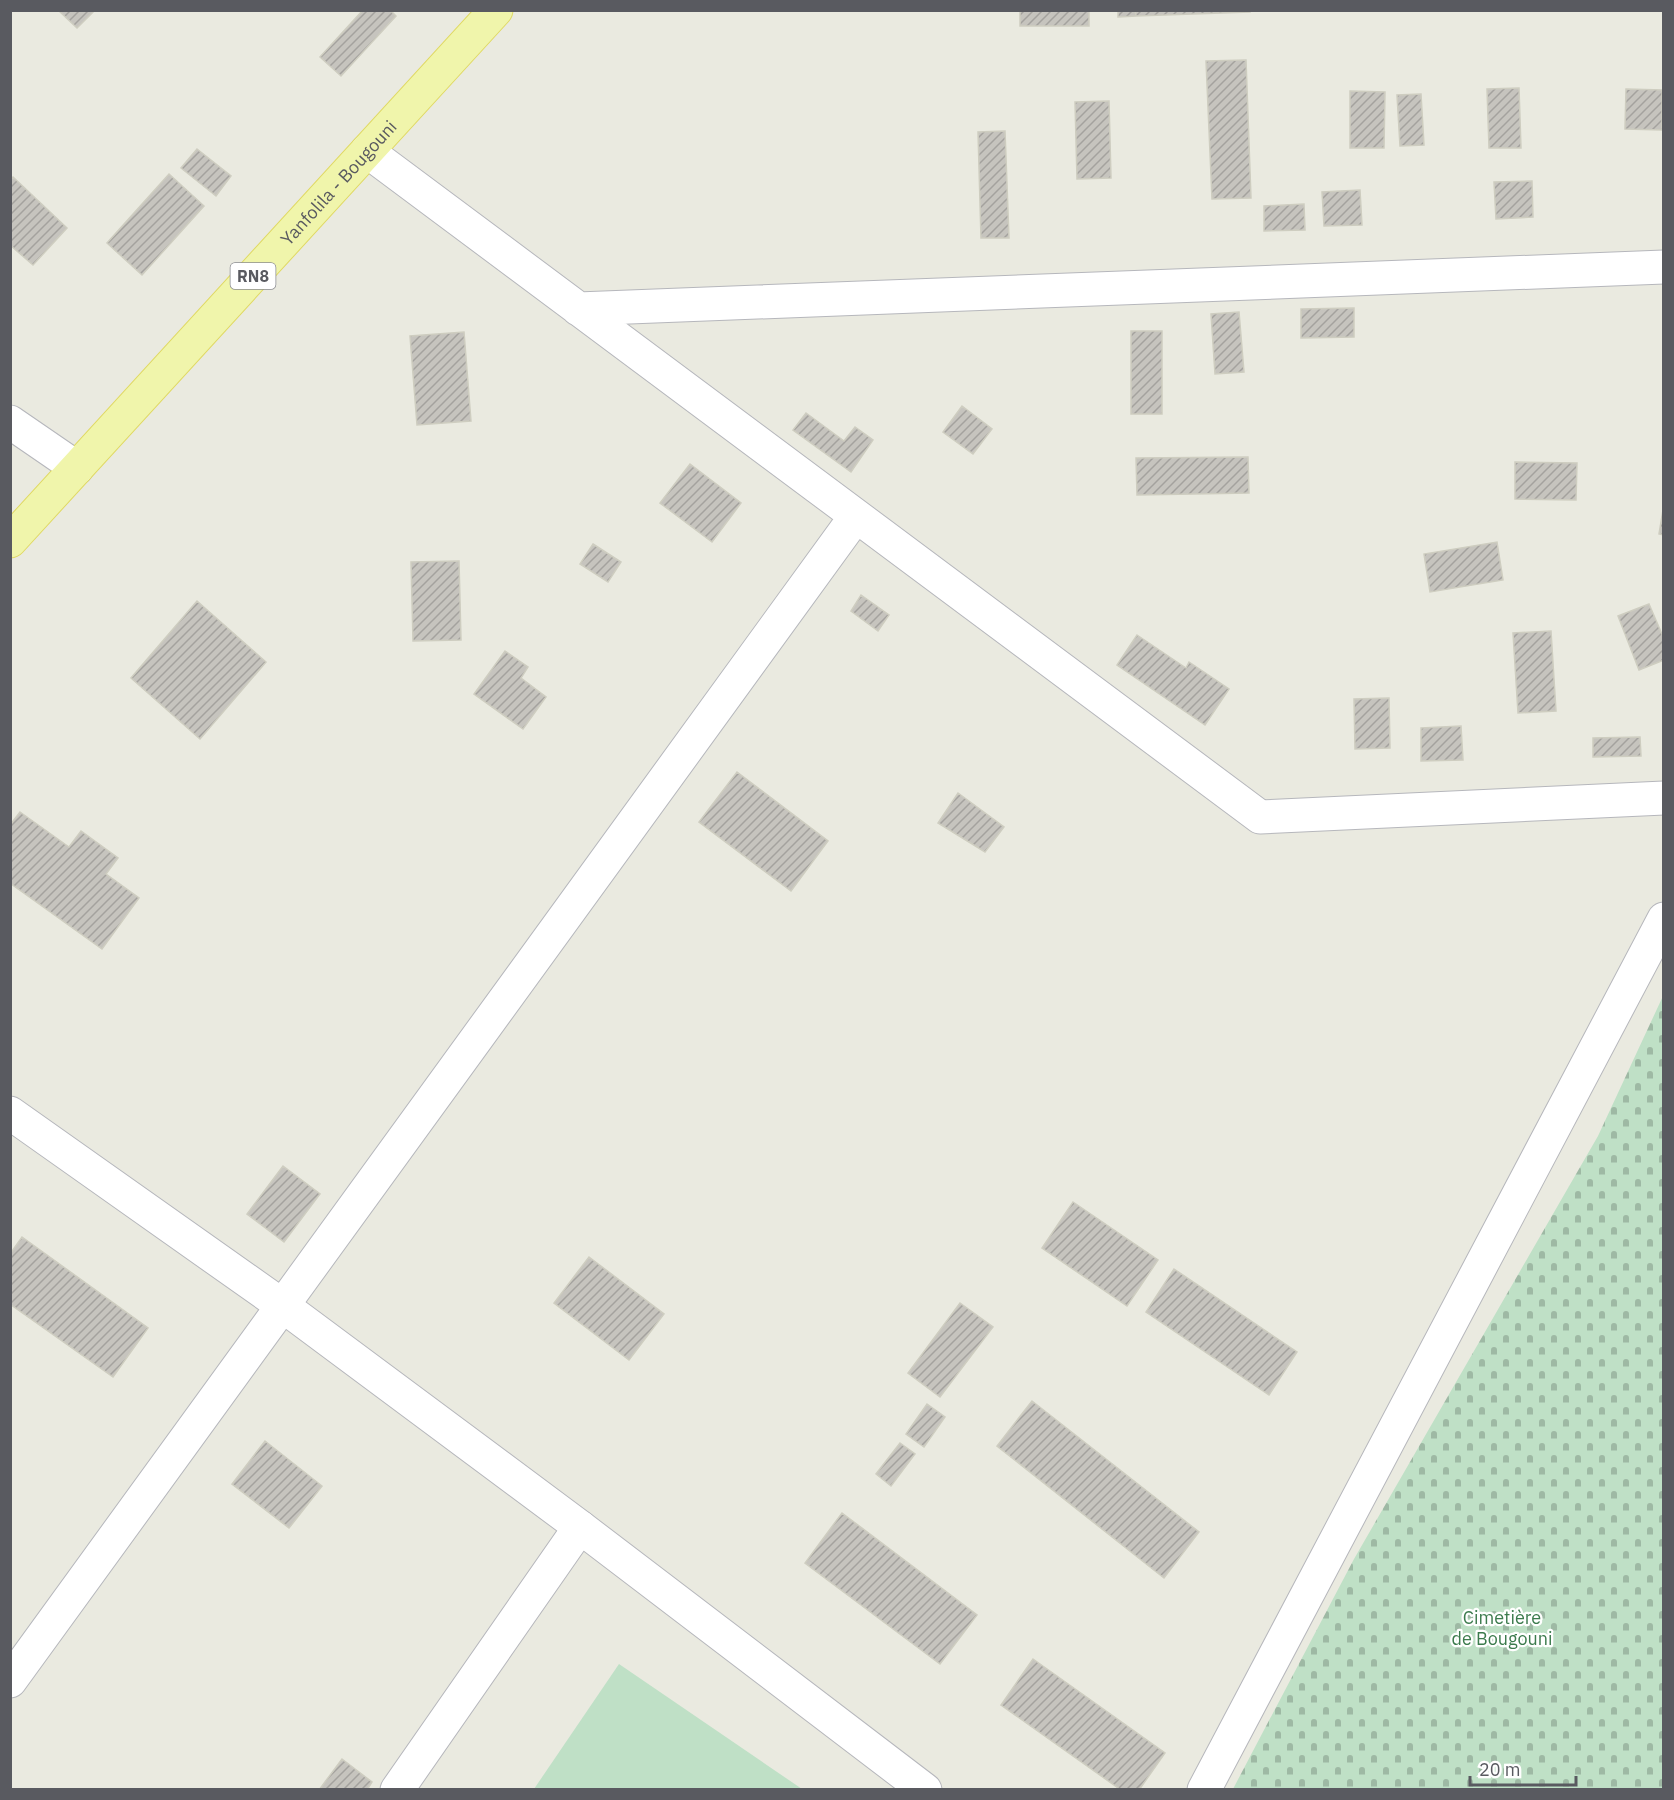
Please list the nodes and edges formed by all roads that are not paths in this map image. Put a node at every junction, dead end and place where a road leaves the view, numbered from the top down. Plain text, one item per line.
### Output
1 (496, 10) edge
2 (367, 151) junction
3 (1664, 267) edge
4 (578, 309) junction
5 (10, 422) edge
6 (77, 468) junction
7 (856, 516) junction
8 (10, 541) edge
9 (1664, 798) edge
10 (1664, 919) edge
11 (10, 1113) edge
12 (283, 1306) junction
13 (580, 1527) junction
14 (10, 1681) edge
15 (397, 1790) edge
16 (925, 1790) edge
17 (1204, 1790) edge

1 - 2 main road, Yanfolila - Bougouni / RN8
2 - 4 street
2 - 6 main road, Yanfolila - Bougouni / RN8
3 - 4 street
4 - 7 street
5 - 6 street
6 - 8 main road, Yanfolila - Bougouni / RN8
7 - 9 street
7 - 12 street
10 - 17 street
11 - 12 street
12 - 13 street
12 - 14 street
13 - 15 street
13 - 16 street

